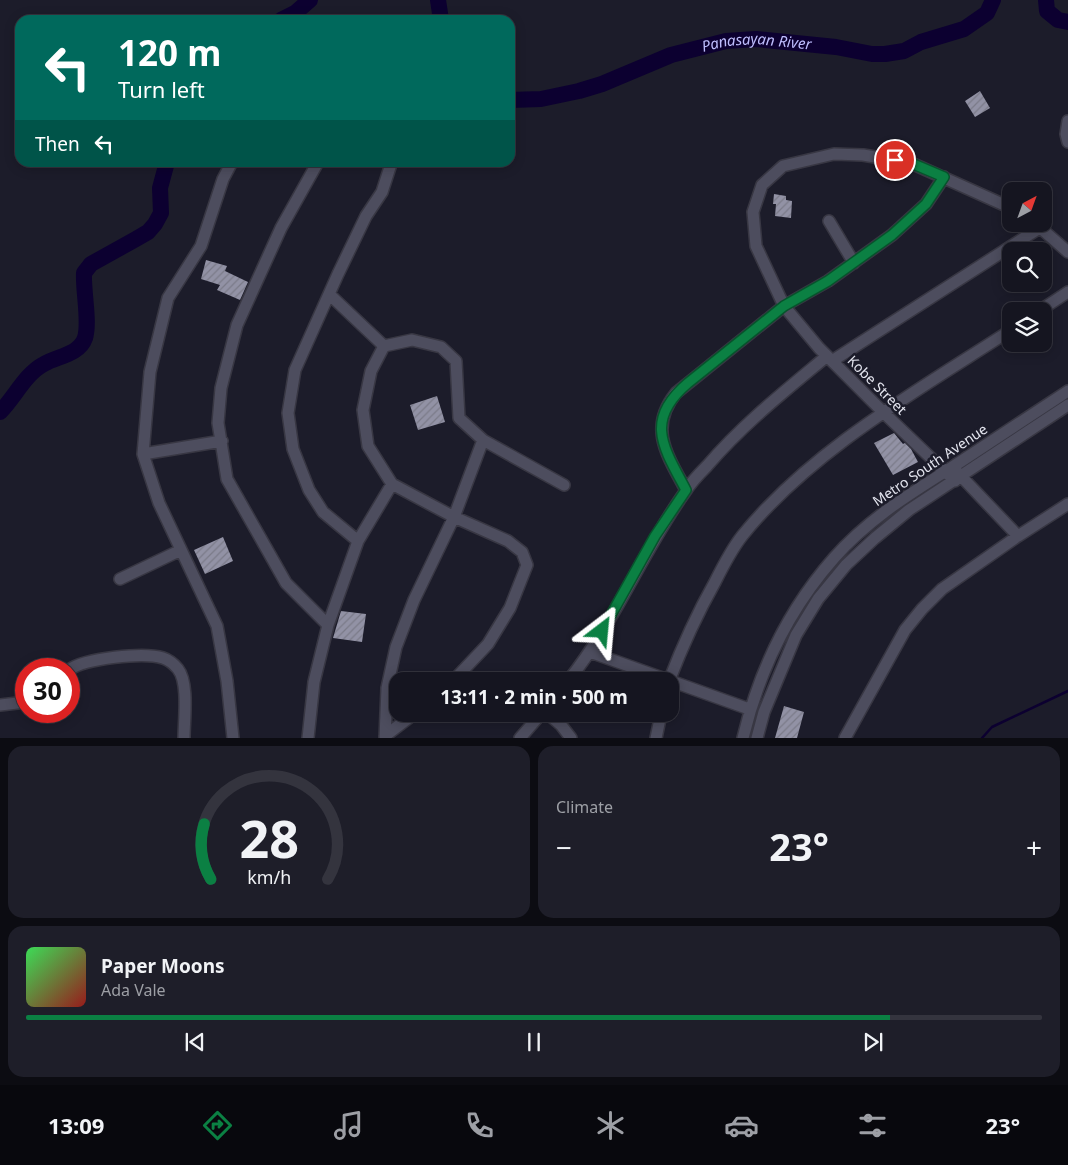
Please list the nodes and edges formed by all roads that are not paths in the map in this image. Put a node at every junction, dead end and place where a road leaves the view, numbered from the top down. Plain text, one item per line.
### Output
1 (1068, 121) edge
2 (1068, 142) edge
3 (229, 167) edge
4 (315, 167) edge
5 (390, 167) edge
6 (944, 177) junction
7 (1002, 204) edge
8 (830, 221) dead end
9 (1027, 232) edge
10 (1046, 232) edge
11 (1068, 252) edge
12 (854, 263) junction
13 (1068, 292) edge
14 (329, 294) junction
15 (1052, 302) edge
16 (784, 306) junction
17 (1002, 336) edge
18 (384, 346) junction
19 (829, 359) junction
20 (1068, 391) edge
21 (1068, 405) edge
22 (884, 414) junction
23 (483, 440) junction
24 (222, 441) junction
25 (143, 454) junction
26 (949, 469) junction
27 (958, 479) junction
28 (392, 484) junction
29 (564, 485) dead end
30 (686, 490) junction
31 (1068, 504) edge
32 (454, 517) junction
33 (1018, 536) junction
34 (358, 541) junction
35 (182, 550) junction
36 (120, 579) dead end
37 (328, 624) junction
38 (590, 652) junction
39 (80, 664) edge
40 (462, 672) edge
41 (575, 672) edge
42 (644, 672) edge
43 (673, 672) edge
44 (679, 684) edge
45 (15, 703) edge
46 (0, 705) edge
47 (750, 709) junction
48 (404, 722) edge
49 (534, 722) edge
50 (557, 722) edge
51 (659, 722) edge
52 (384, 737) edge
53 (184, 738) edge
54 (233, 738) edge
55 (308, 738) edge
56 (520, 738) edge
57 (571, 738) edge
58 (656, 738) edge
59 (743, 738) edge
60 (757, 738) edge
61 (845, 738) edge

1 - 2 street
3 - 25 street
4 - 24 street
5 - 14 street
6 - 7 street, Kobe Street
6 - 12 street
6 - 16 street, Kobe Street
8 - 12 street
9 - 19 street
10 - 11 street
12 - 16 street
13 - 15 street
14 - 18 street
14 - 34 street
16 - 19 street, Kobe Street
16 - 30 street
17 - 22 street
18 - 23 street
18 - 28 street
19 - 22 street, Kobe Street
19 - 30 street
20 - 26 street, Metro South Avenue
21 - 27 street, Metro South Avenue
22 - 26 street, Kobe Street
22 - 43 street
23 - 29 street
23 - 32 street
24 - 25 street
24 - 37 street
25 - 35 street
26 - 27 street, Kobe Street
26 - 47 street, Metro South Avenue
27 - 33 street, Kobe Street
27 - 60 street, Metro South Avenue
28 - 32 street
28 - 34 street
30 - 38 street
31 - 33 street
32 - 40 street
32 - 52 street
33 - 61 street
34 - 37 street
35 - 36 street
35 - 54 street
37 - 55 street
38 - 41 street
38 - 42 street
39 - 53 street
44 - 47 street
45 - 46 street
47 - 59 street, Metro South Avenue
48 - 52 street
49 - 56 street
50 - 57 street
51 - 58 street

